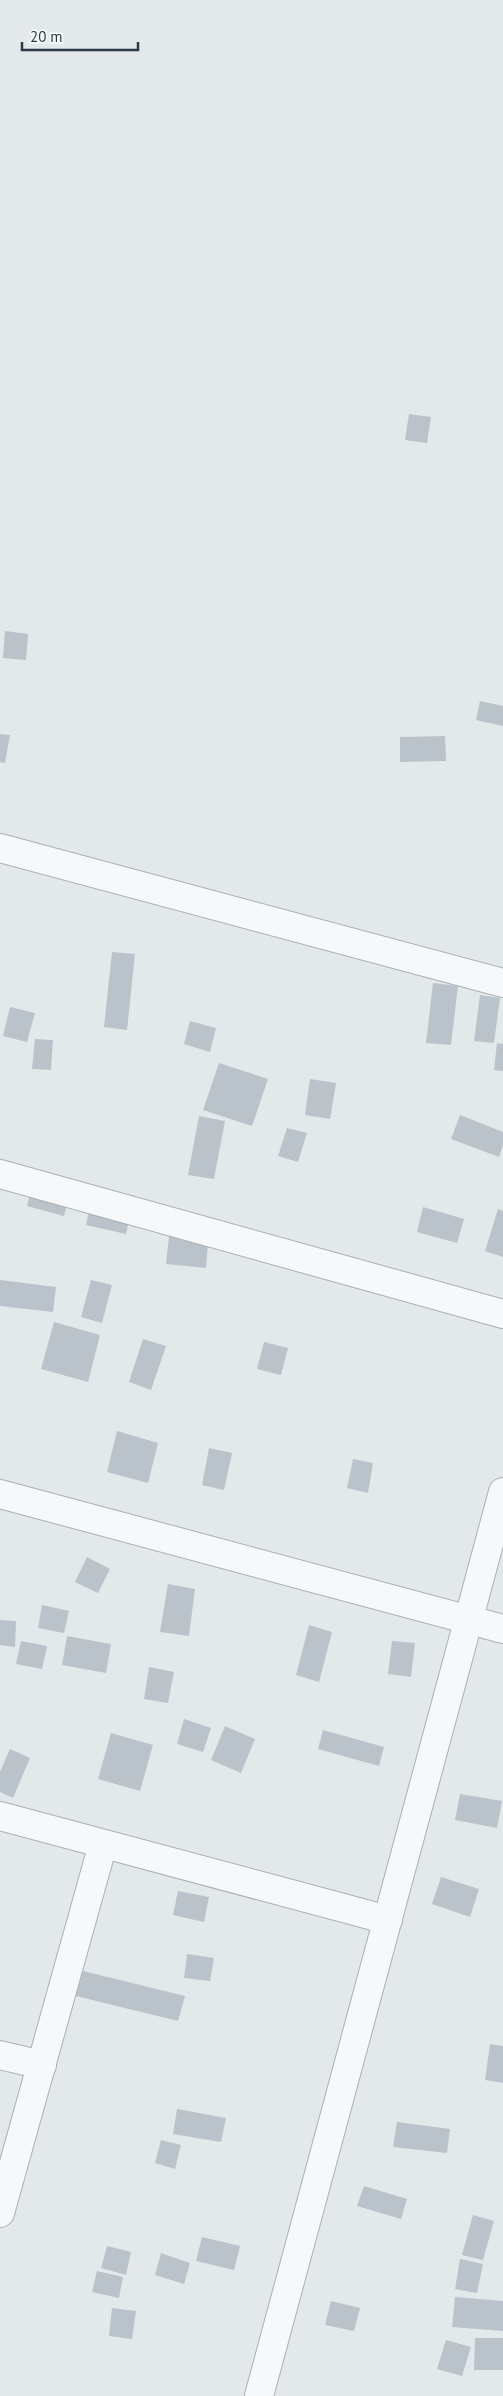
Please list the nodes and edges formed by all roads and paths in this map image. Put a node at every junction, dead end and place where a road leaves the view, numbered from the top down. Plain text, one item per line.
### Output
1 (0, 848) edge
2 (503, 983) edge
3 (0, 1174) edge
4 (503, 1314) edge
5 (503, 1492) edge
6 (0, 1494) edge
7 (469, 1620) junction
8 (503, 1629) edge
9 (0, 1816) edge
10 (104, 1844) junction
11 (388, 1920) junction
12 (0, 2054) edge
13 (42, 2065) junction
14 (0, 2213) edge
15 (260, 2396) edge

1 - 2 street
3 - 4 street
5 - 7 street
6 - 7 street
7 - 8 street
7 - 11 street
9 - 10 street
10 - 11 street
10 - 13 street
11 - 15 street
12 - 13 street
13 - 14 street

